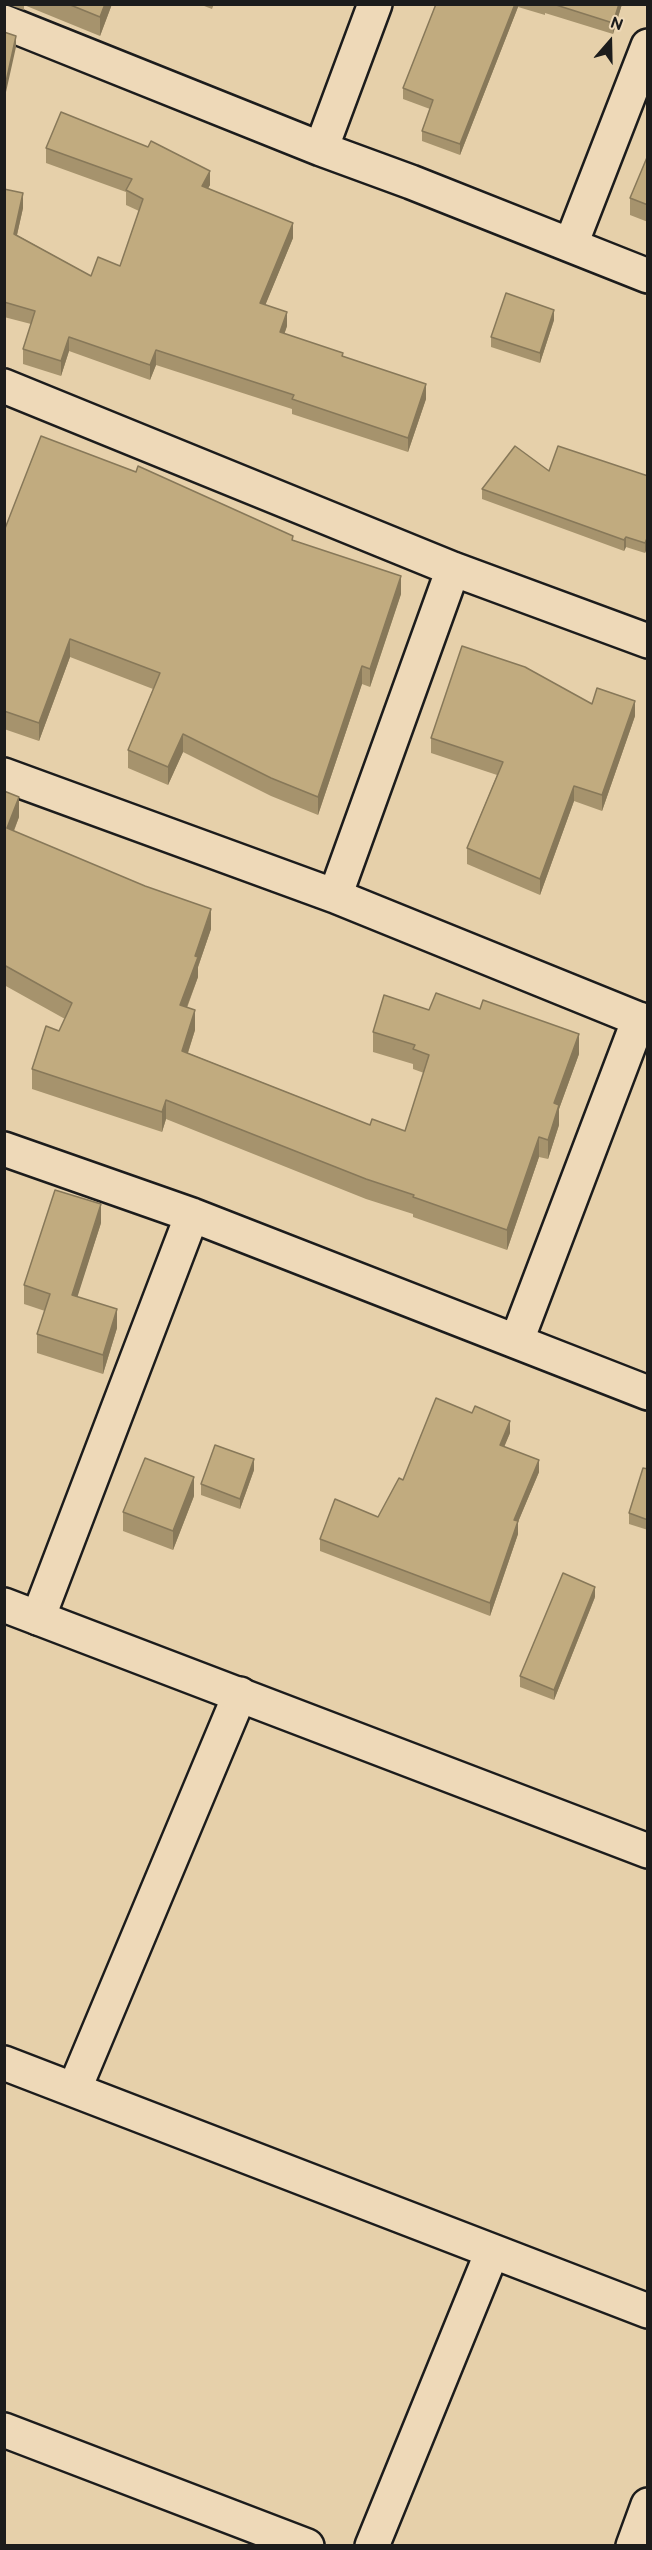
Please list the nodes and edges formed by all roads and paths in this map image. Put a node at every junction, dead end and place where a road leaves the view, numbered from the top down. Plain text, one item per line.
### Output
1 (375, 4) edge
2 (4, 22) edge
3 (648, 46) edge
4 (321, 149) junction
5 (571, 244) junction
6 (648, 276) edge
7 (4, 386) edge
8 (453, 569) junction
9 (648, 641) edge
10 (4, 775) edge
11 (335, 896) junction
12 (643, 1021) edge
13 (4, 1149) edge
14 (192, 1215) junction
15 (518, 1340) junction
16 (648, 1393) edge
17 (4, 1605) edge
18 (38, 1618) junction
19 (240, 1694) junction
20 (648, 1851) edge
21 (4, 2063) edge
22 (74, 2090) junction
23 (492, 2252) junction
24 (648, 2312) edge
25 (4, 2430) edge
26 (648, 2505) edge
27 (307, 2546) edge
28 (372, 2546) edge
29 (633, 2546) edge

1 - 4 street
2 - 4 street
3 - 5 street
4 - 5 street
5 - 6 street
7 - 8 street
8 - 9 street
8 - 11 street
10 - 11 street
11 - 12 street
12 - 15 street
13 - 14 street
14 - 15 street
14 - 18 street
15 - 16 street
17 - 18 street
18 - 19 street
19 - 20 street
19 - 22 street
21 - 22 street
22 - 23 street
23 - 24 street
23 - 28 street
25 - 27 street
26 - 29 street

